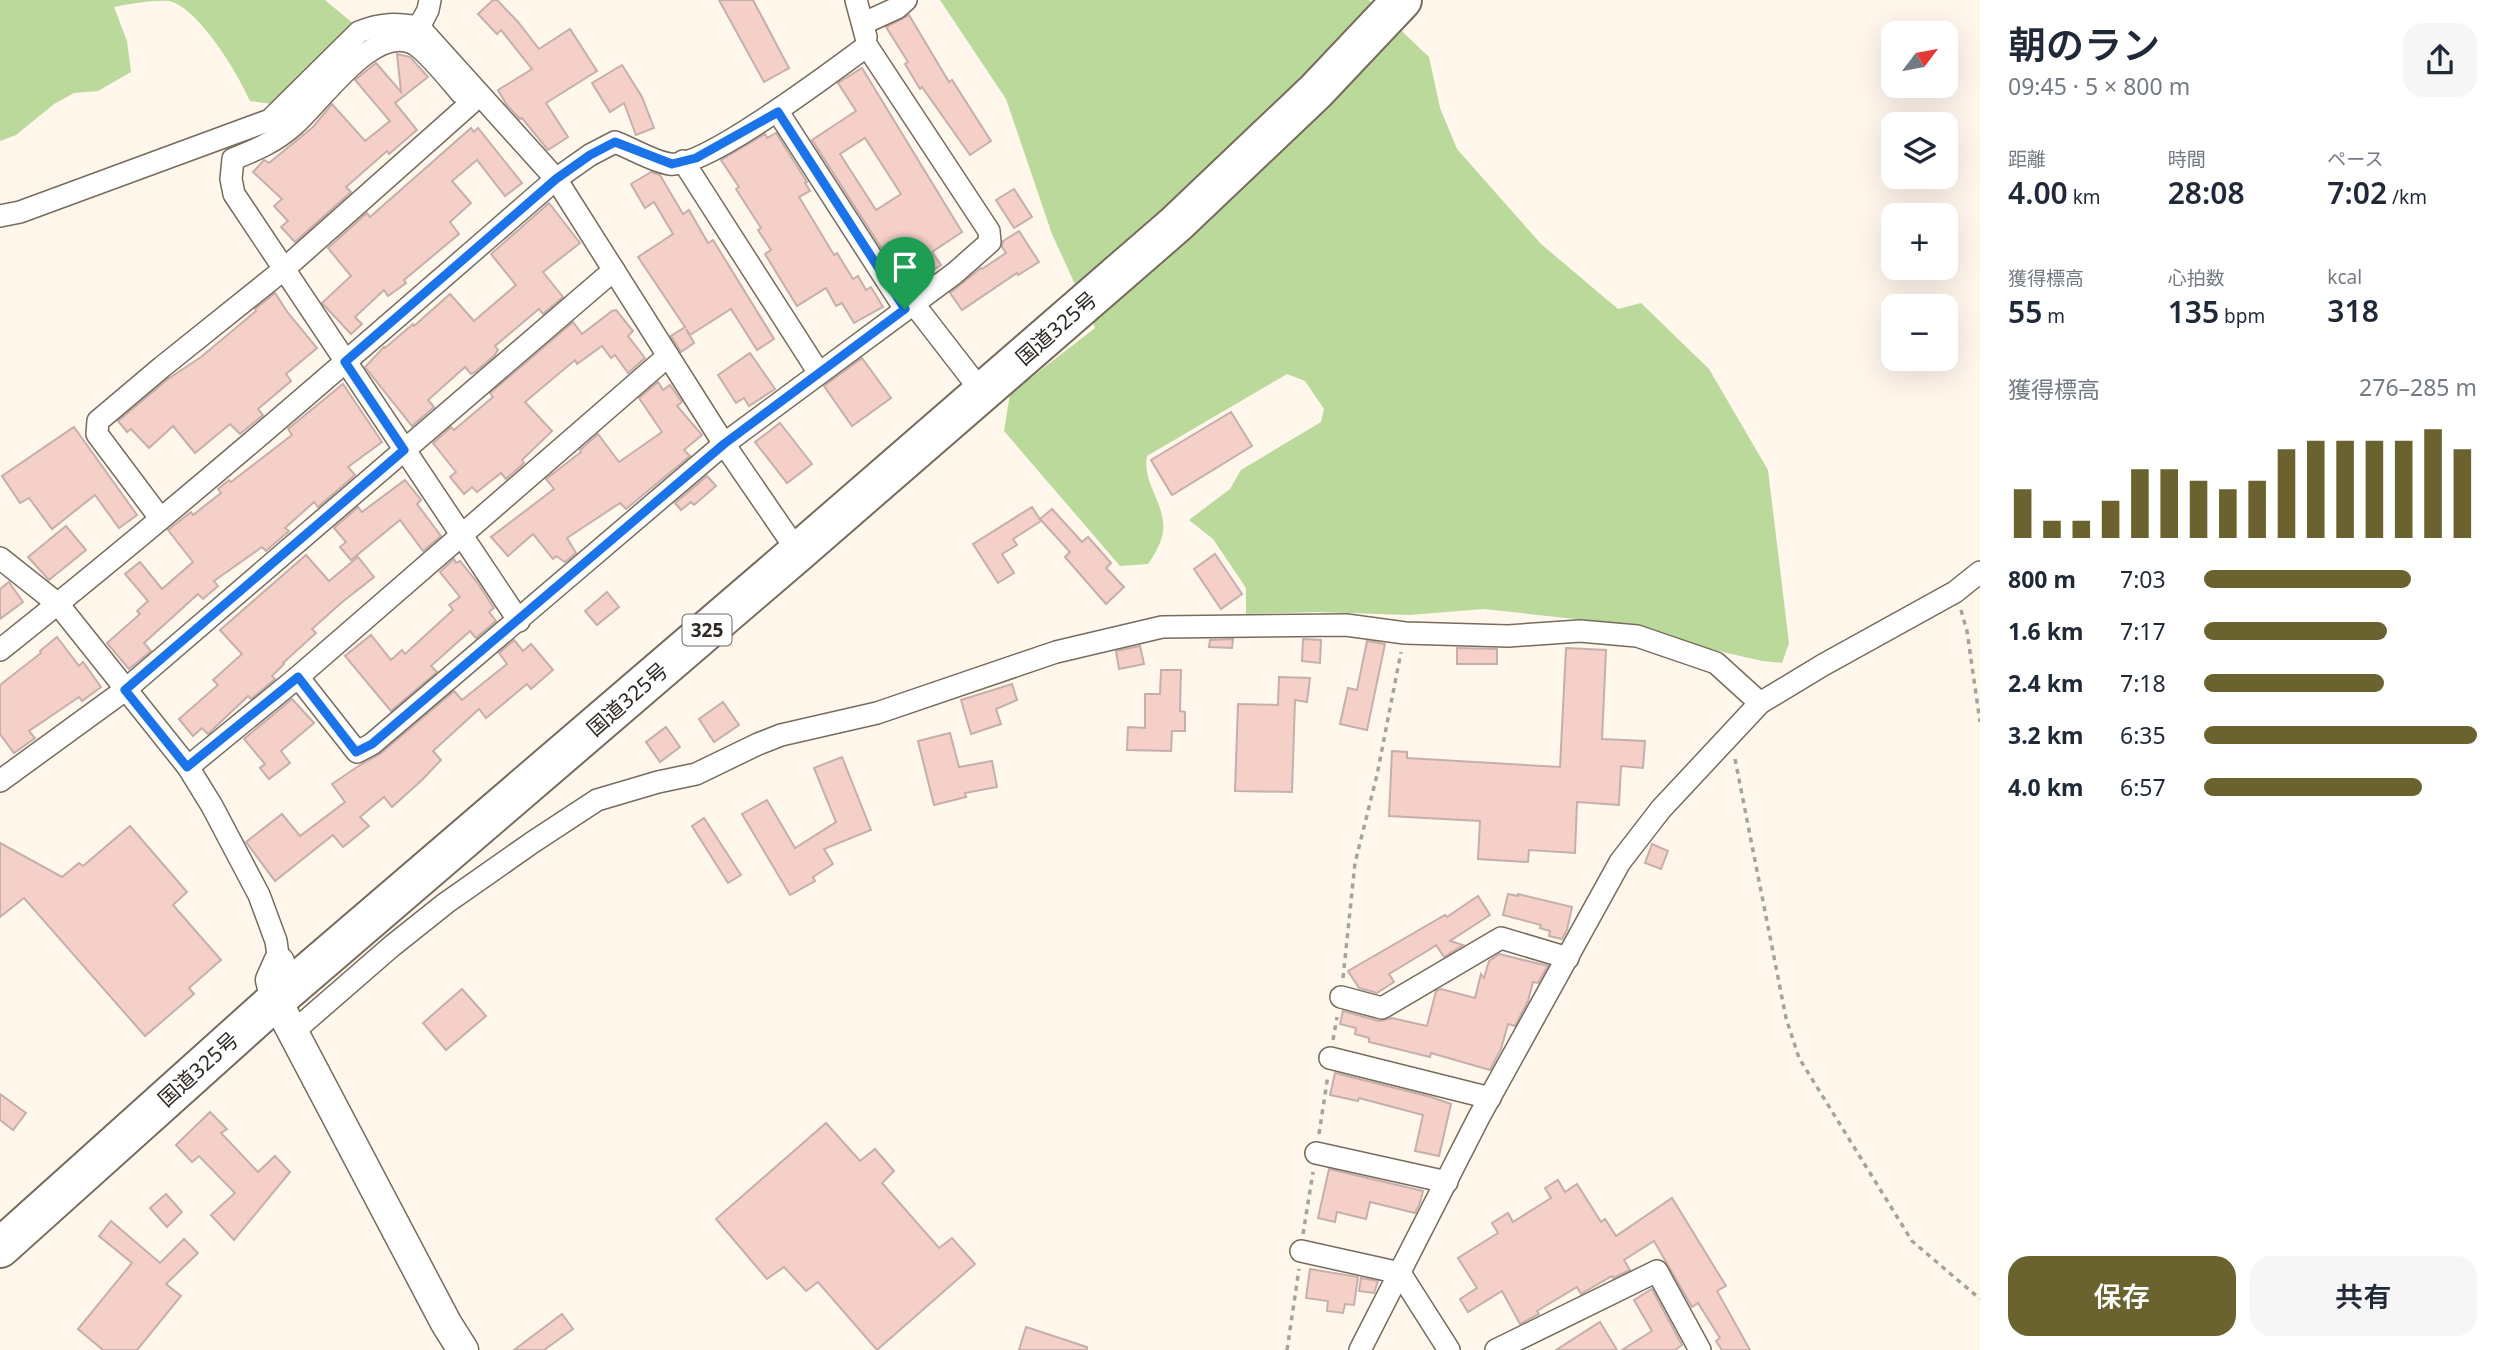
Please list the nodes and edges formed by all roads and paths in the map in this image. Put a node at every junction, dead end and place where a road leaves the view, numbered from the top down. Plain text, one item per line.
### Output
1 (856, 0) edge
2 (906, 0) edge
3 (1370, 0) edge
4 (1402, 0) edge
5 (424, 9) edge
6 (864, 23) junction
7 (867, 46) junction
8 (471, 103) junction
9 (778, 112) junction
10 (501, 117) junction
11 (683, 162) junction
12 (556, 179) junction
13 (0, 216) edge
14 (283, 270) junction
15 (614, 270) junction
16 (909, 306) junction
17 (668, 356) junction
18 (345, 362) junction
19 (819, 373) junction
20 (977, 384) junction
21 (724, 444) junction
22 (404, 450) junction
23 (160, 518) junction
24 (462, 536) junction
25 (793, 545) junction
26 (0, 558) edge
27 (1980, 572) edge
28 (1955, 592) junction
29 (58, 604) junction
30 (519, 621) junction
31 (0, 650) edge
32 (298, 677) junction
33 (125, 690) junction
34 (1760, 703) junction
35 (1980, 722) edge
36 (1730, 735) junction
37 (187, 767) junction
38 (0, 781) edge
39 (1568, 958) junction
40 (280, 993) junction
41 (1342, 996) dead end
42 (1330, 1058) dead end
43 (1490, 1098) junction
44 (1316, 1153) dead end
45 (1447, 1182) junction
46 (0, 1219) edge
47 (0, 1248) edge
48 (1301, 1251) dead end
49 (1400, 1273) junction
50 (1980, 1299) edge
51 (463, 1350) edge
52 (1360, 1350) edge
53 (1449, 1350) edge
54 (1496, 1350) edge
55 (1700, 1350) edge

1 - 6 street
2 - 6 street
3 - 20 highway, 国道325号 / 325
4 - 20 highway, 国道325号 / 325
5 - 10 street
5 - 13 street
6 - 7 street
7 - 9 street
7 - 16 street
8 - 10 street
8 - 14 street
8 - 14 street
9 - 11 street
9 - 16 street
10 - 12 street
11 - 12 street
11 - 19 street
12 - 15 street
12 - 18 street
14 - 18 street
14 - 23 street
15 - 17 street
15 - 22 street
16 - 19 street
16 - 20 street
17 - 21 street
17 - 24 street
18 - 22 street
18 - 23 street
19 - 21 street
20 - 25 highway, 国道325号 / 325
21 - 25 street
21 - 30 street
22 - 24 street
22 - 33 street
23 - 29 street
24 - 30 street
24 - 32 street
25 - 40 highway, 国道325号 / 325
26 - 29 street
27 - 28 street
28 - 34 street
28 - 35 path
29 - 31 street
29 - 33 street
30 - 32 street
32 - 37 street
33 - 37 street
33 - 38 street
34 - 36 street
34 - 40 street
36 - 39 street
36 - 50 path
37 - 40 street
39 - 41 street
39 - 43 street
40 - 46 highway, 国道325号 / 325
40 - 47 highway, 国道325号 / 325
40 - 51 street
42 - 43 street
43 - 45 street
44 - 45 street
45 - 49 street
48 - 49 street
49 - 52 street
49 - 53 street
54 - 55 street

